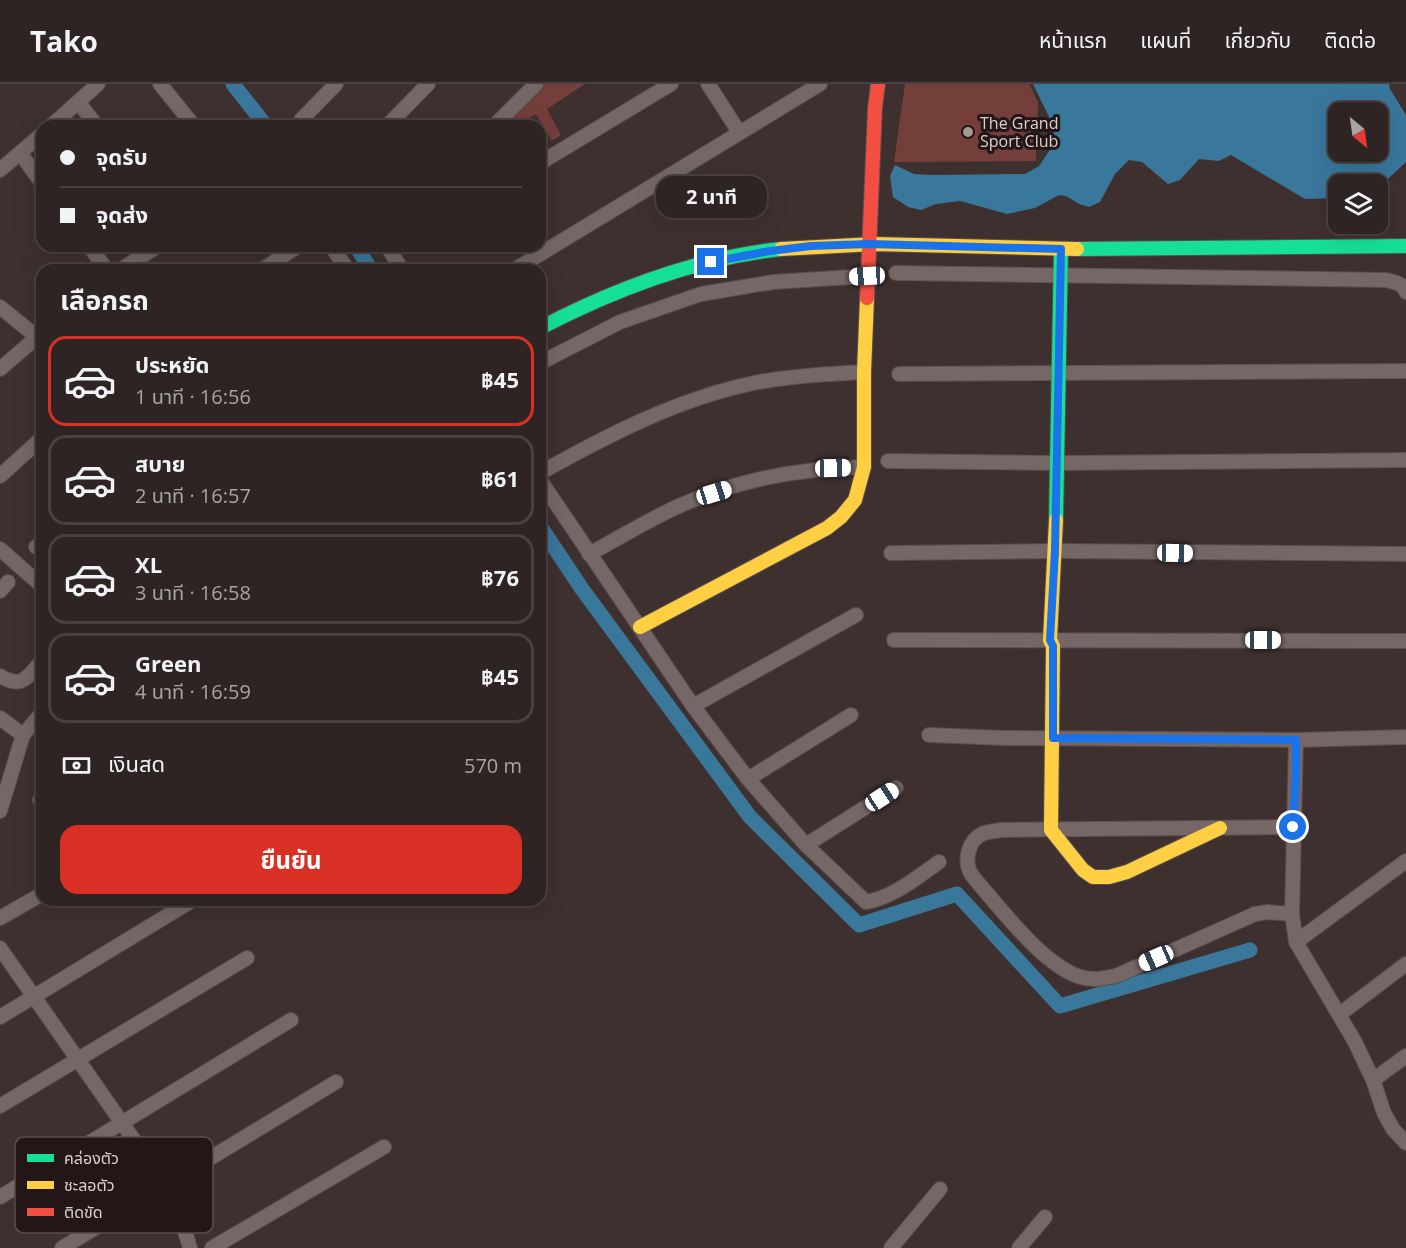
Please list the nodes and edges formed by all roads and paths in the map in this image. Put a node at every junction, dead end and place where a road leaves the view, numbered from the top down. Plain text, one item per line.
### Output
1 (98, 84) edge
2 (160, 84) edge
3 (336, 84) edge
4 (428, 84) edge
5 (536, 84) edge
6 (671, 84) edge
7 (708, 84) edge
8 (820, 84) edge
9 (879, 84) edge
10 (78, 102) junction
11 (58, 120) edge
12 (92, 120) edge
13 (189, 120) edge
14 (301, 120) dead end
15 (393, 120) edge
16 (500, 120) edge
17 (739, 132) junction
18 (36, 139) edge
19 (20, 153) junction
20 (546, 159) edge
21 (0, 170) edge
22 (36, 175) edge
23 (869, 244) junction
24 (1406, 246) edge
25 (1061, 249) junction
26 (546, 250) edge
27 (148, 252) edge
28 (289, 252) edge
29 (543, 252) edge
30 (130, 264) edge
31 (271, 264) edge
32 (524, 264) edge
33 (896, 273) dead end
34 (867, 276) junction
35 (1059, 276) junction
36 (1406, 292) edge
37 (0, 307) edge
38 (546, 325) edge
39 (36, 337) edge
40 (36, 341) edge
41 (546, 360) edge
42 (0, 369) edge
43 (1406, 371) edge
44 (864, 372) junction
45 (900, 374) dead end
46 (1058, 374) junction
47 (36, 443) edge
48 (1406, 460) edge
49 (888, 461) dead end
50 (1056, 463) junction
51 (864, 467) junction
52 (546, 470) edge
53 (0, 476) edge
54 (546, 489) edge
55 (0, 549) edge
56 (1055, 551) junction
57 (891, 553) dead end
58 (589, 554) junction
59 (1406, 554) edge
60 (36, 581) edge
61 (856, 615) dead end
62 (640, 627) junction
63 (894, 640) dead end
64 (1050, 640) junction
65 (1406, 641) edge
66 (36, 667) edge
67 (0, 676) edge
68 (693, 706) junction
69 (851, 715) dead end
70 (0, 718) edge
71 (36, 720) edge
72 (23, 735) junction
73 (929, 735) dead end
74 (1406, 737) edge
75 (1053, 738) junction
76 (1296, 740) junction
77 (748, 779) junction
78 (896, 788) dead end
79 (0, 811) edge
80 (1293, 827) junction
81 (1220, 828) junction
82 (1052, 830) junction
83 (806, 845) junction
84 (1406, 861) edge
85 (939, 862) dead end
86 (36, 897) edge
87 (183, 906) edge
88 (1292, 914) junction
89 (0, 918) edge
90 (1296, 942) junction
91 (0, 948) edge
92 (247, 958) dead end
93 (1406, 964) edge
94 (34, 997) junction
95 (1340, 1014) junction
96 (0, 1017) edge
97 (291, 1020) dead end
98 (1406, 1056) edge
99 (78, 1059) junction
100 (1373, 1080) junction
101 (336, 1082) dead end
102 (0, 1106) edge
103 (122, 1123) junction
104 (99, 1137) edge
105 (132, 1137) edge
106 (1406, 1143) edge
107 (384, 1147) dead end
108 (213, 1157) edge
109 (15, 1188) edge
110 (940, 1189) dead end
111 (0, 1197) edge
112 (1045, 1217) dead end
113 (87, 1233) edge
114 (185, 1233) edge
115 (62, 1248) edge
116 (190, 1248) edge
117 (212, 1248) edge
118 (891, 1248) edge
119 (1019, 1248) edge

1 - 10 street
2 - 13 street
3 - 14 street
4 - 15 street
5 - 16 street
6 - 20 street
7 - 17 street
8 - 17 street
9 - 23 street
10 - 11 street
10 - 12 street
17 - 26 street
18 - 19 street
19 - 21 street
19 - 22 street
23 - 25 street
23 - 34 street
23 - 38 street
24 - 25 street
25 - 35 street
27 - 30 street
28 - 31 street
29 - 32 street
33 - 35 street
34 - 41 street
34 - 44 street
35 - 36 street
35 - 46 street
37 - 39 street
40 - 42 street
43 - 46 street
44 - 51 street
44 - 52 street
45 - 46 street
46 - 50 street
47 - 53 street
48 - 50 street
49 - 50 street
50 - 56 street
51 - 58 street
51 - 62 street
54 - 58 street
55 - 60 street
56 - 57 street
56 - 59 street
56 - 64 street
58 - 62 street
61 - 68 street
62 - 68 street
63 - 64 street
64 - 65 street
64 - 75 street
66 - 67 street
68 - 77 street
69 - 77 street
70 - 72 street
71 - 72 street
72 - 79 street
73 - 75 street
74 - 76 street
75 - 76 street
75 - 82 street
76 - 80 street
77 - 83 street
78 - 83 street
80 - 81 street
80 - 88 street
81 - 82 street
81 - 82 street
82 - 88 street
83 - 85 street
84 - 90 street
86 - 89 street
87 - 94 street
88 - 90 street
90 - 95 street
91 - 94 street
92 - 99 street
93 - 95 street
94 - 96 street
94 - 99 street
95 - 100 street
97 - 103 street
98 - 100 street
99 - 102 street
99 - 103 street
100 - 106 street
101 - 108 street
103 - 104 street
103 - 105 street
107 - 117 street
109 - 111 street
110 - 118 street
112 - 119 street
113 - 115 street
114 - 116 street

